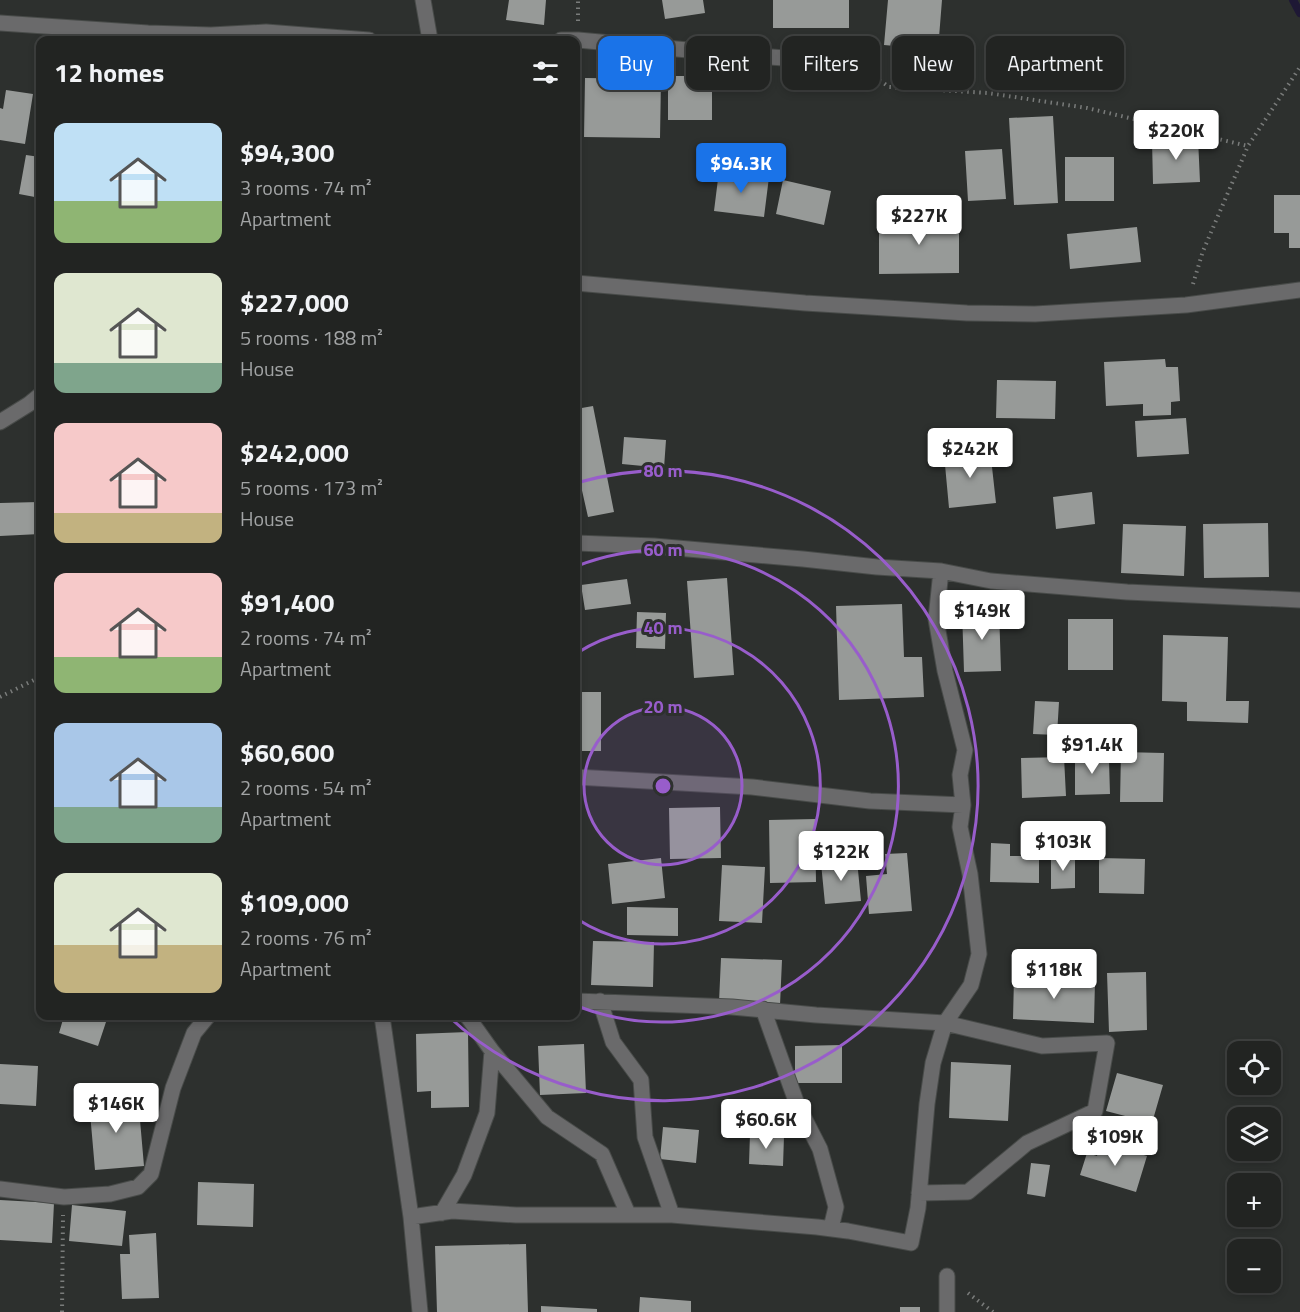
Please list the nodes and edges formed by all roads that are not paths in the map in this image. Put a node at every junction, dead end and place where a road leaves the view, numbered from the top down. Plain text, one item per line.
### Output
1 (423, 0) edge
2 (0, 23) edge
3 (266, 36) edge
4 (429, 36) edge
5 (580, 40) edge
6 (782, 58) edge
7 (580, 283) edge
8 (1300, 290) edge
9 (36, 398) edge
10 (0, 422) edge
11 (580, 543) edge
12 (941, 571) junction
13 (1300, 600) edge
14 (580, 777) edge
15 (963, 805) junction
16 (580, 1000) edge
17 (600, 1001) junction
18 (763, 1009) junction
19 (205, 1020) edge
20 (383, 1020) edge
21 (470, 1020) edge
22 (945, 1023) junction
23 (492, 1051) junction
24 (0, 1189) edge
25 (919, 1193) junction
26 (442, 1213) junction
27 (628, 1214) junction
28 (672, 1215) junction
29 (411, 1217) junction
30 (831, 1228) junction
31 (947, 1276) dead end
32 (420, 1312) edge
33 (947, 1312) edge

1 - 4 street
2 - 3 street
5 - 6 street
7 - 8 street
9 - 10 street
11 - 12 street
12 - 13 street
12 - 15 street
14 - 15 street
15 - 22 street
16 - 17 street
17 - 18 street
17 - 28 street
18 - 22 street
18 - 30 street
19 - 24 street
20 - 29 street
21 - 23 street
22 - 25 street
22 - 25 street
23 - 26 street
23 - 27 street
25 - 30 street
26 - 27 street
26 - 29 street
27 - 28 street
28 - 30 street
29 - 32 street
31 - 33 street

